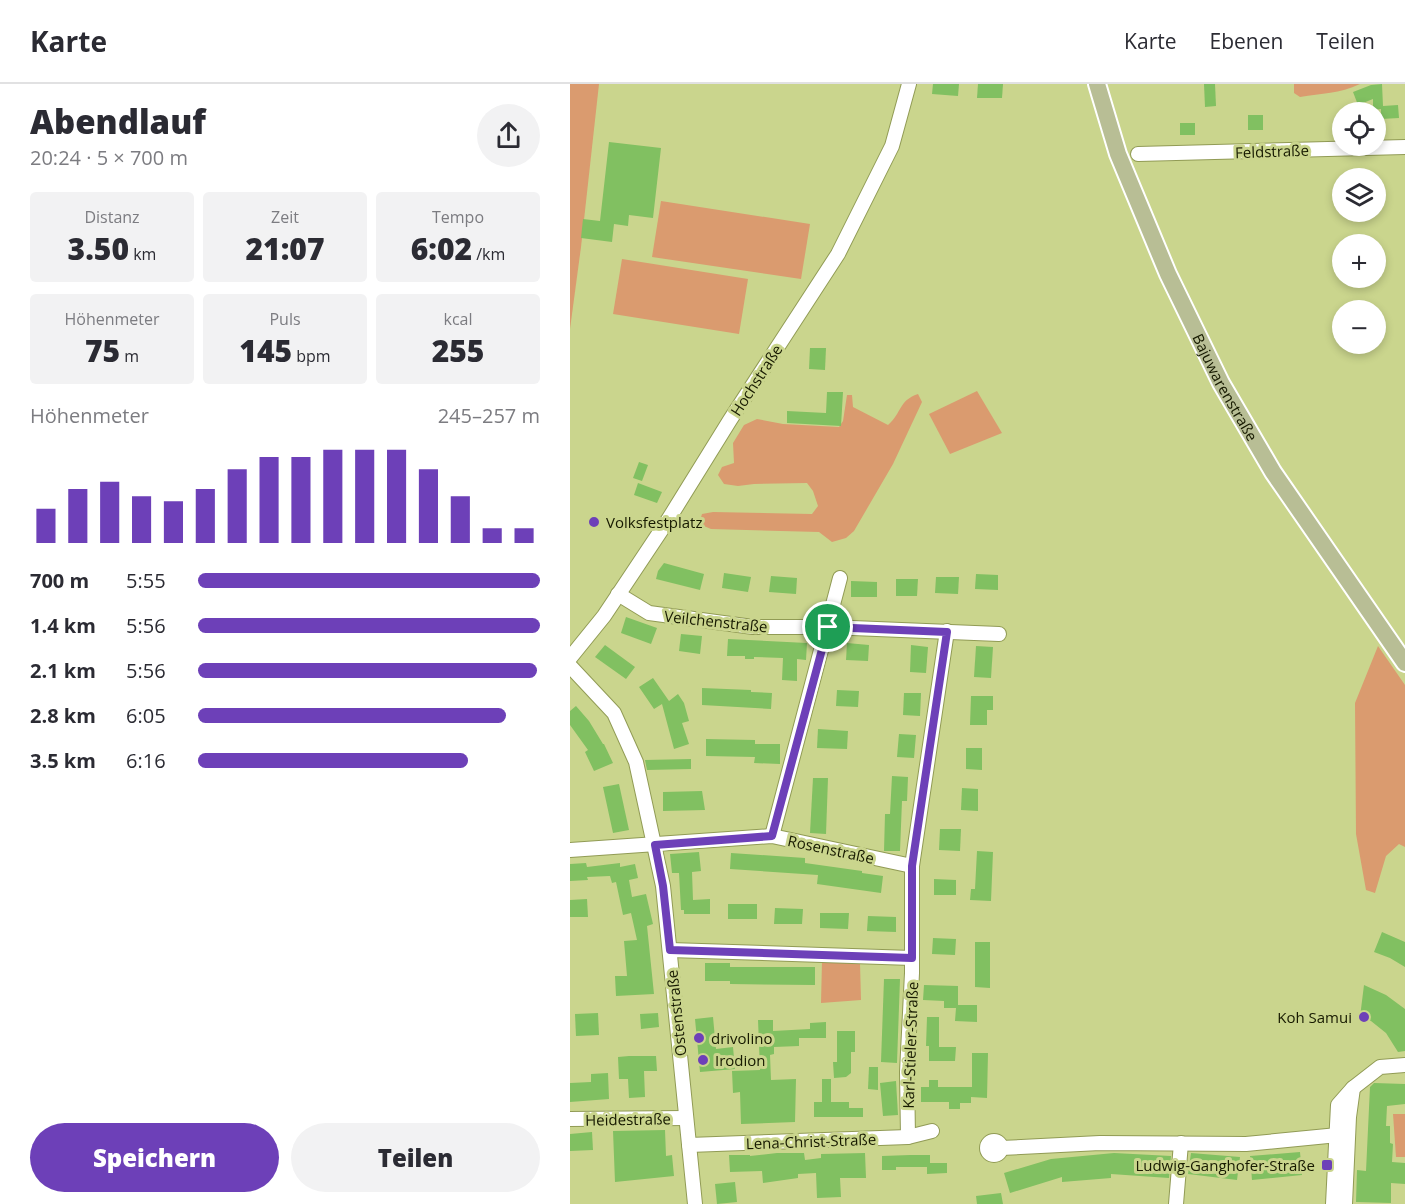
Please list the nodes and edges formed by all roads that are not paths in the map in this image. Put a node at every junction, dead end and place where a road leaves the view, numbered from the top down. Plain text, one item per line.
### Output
1 (909, 84) edge
2 (1097, 84) edge
3 (1405, 147) edge
4 (1138, 154) dead end
5 (840, 578) dead end
6 (618, 594) junction
7 (828, 627) junction
8 (947, 632) junction
9 (999, 634) dead end
10 (570, 658) edge
11 (1405, 663) edge
12 (570, 666) edge
13 (772, 836) junction
14 (655, 845) junction
15 (570, 850) edge
16 (912, 866) junction
17 (670, 950) junction
18 (912, 958) junction
19 (1405, 1065) edge
20 (686, 1118) junction
21 (570, 1119) edge
22 (933, 1131) dead end
23 (1342, 1134) junction
24 (908, 1137) junction
25 (1181, 1143) junction
26 (689, 1145) junction
27 (1001, 1148) dead end
28 (695, 1204) edge
29 (1176, 1204) edge
30 (1333, 1204) edge
31 (1345, 1204) edge

1 - 6 street, Hochstraße
2 - 11 main road, Bajuwarenstraße
3 - 4 street, Feldstraße
5 - 7 street
6 - 7 street, Veilchenstraße
6 - 10 street, Hochstraße
7 - 8 street, Veilchenstraße
7 - 13 street
8 - 9 street, Veilchenstraße
8 - 16 street, Karl-Stieler-Straße
12 - 14 street, Ostenstraße
13 - 14 street, Rosenstraße
13 - 16 street, Rosenstraße
14 - 15 street, Rosenstraße
14 - 17 street, Ostenstraße
16 - 18 street, Karl-Stieler-Straße
17 - 18 street
17 - 20 street, Ostenstraße
18 - 24 street, Karl-Stieler-Straße
19 - 23 street
20 - 21 street, Heidestraße
20 - 26 street, Ostenstraße
22 - 24 street, Lena-Christ-Straße
23 - 25 street
23 - 30 street
23 - 31 street
24 - 26 street, Lena-Christ-Straße
25 - 27 street
25 - 29 street
26 - 28 street, Ostenstraße

